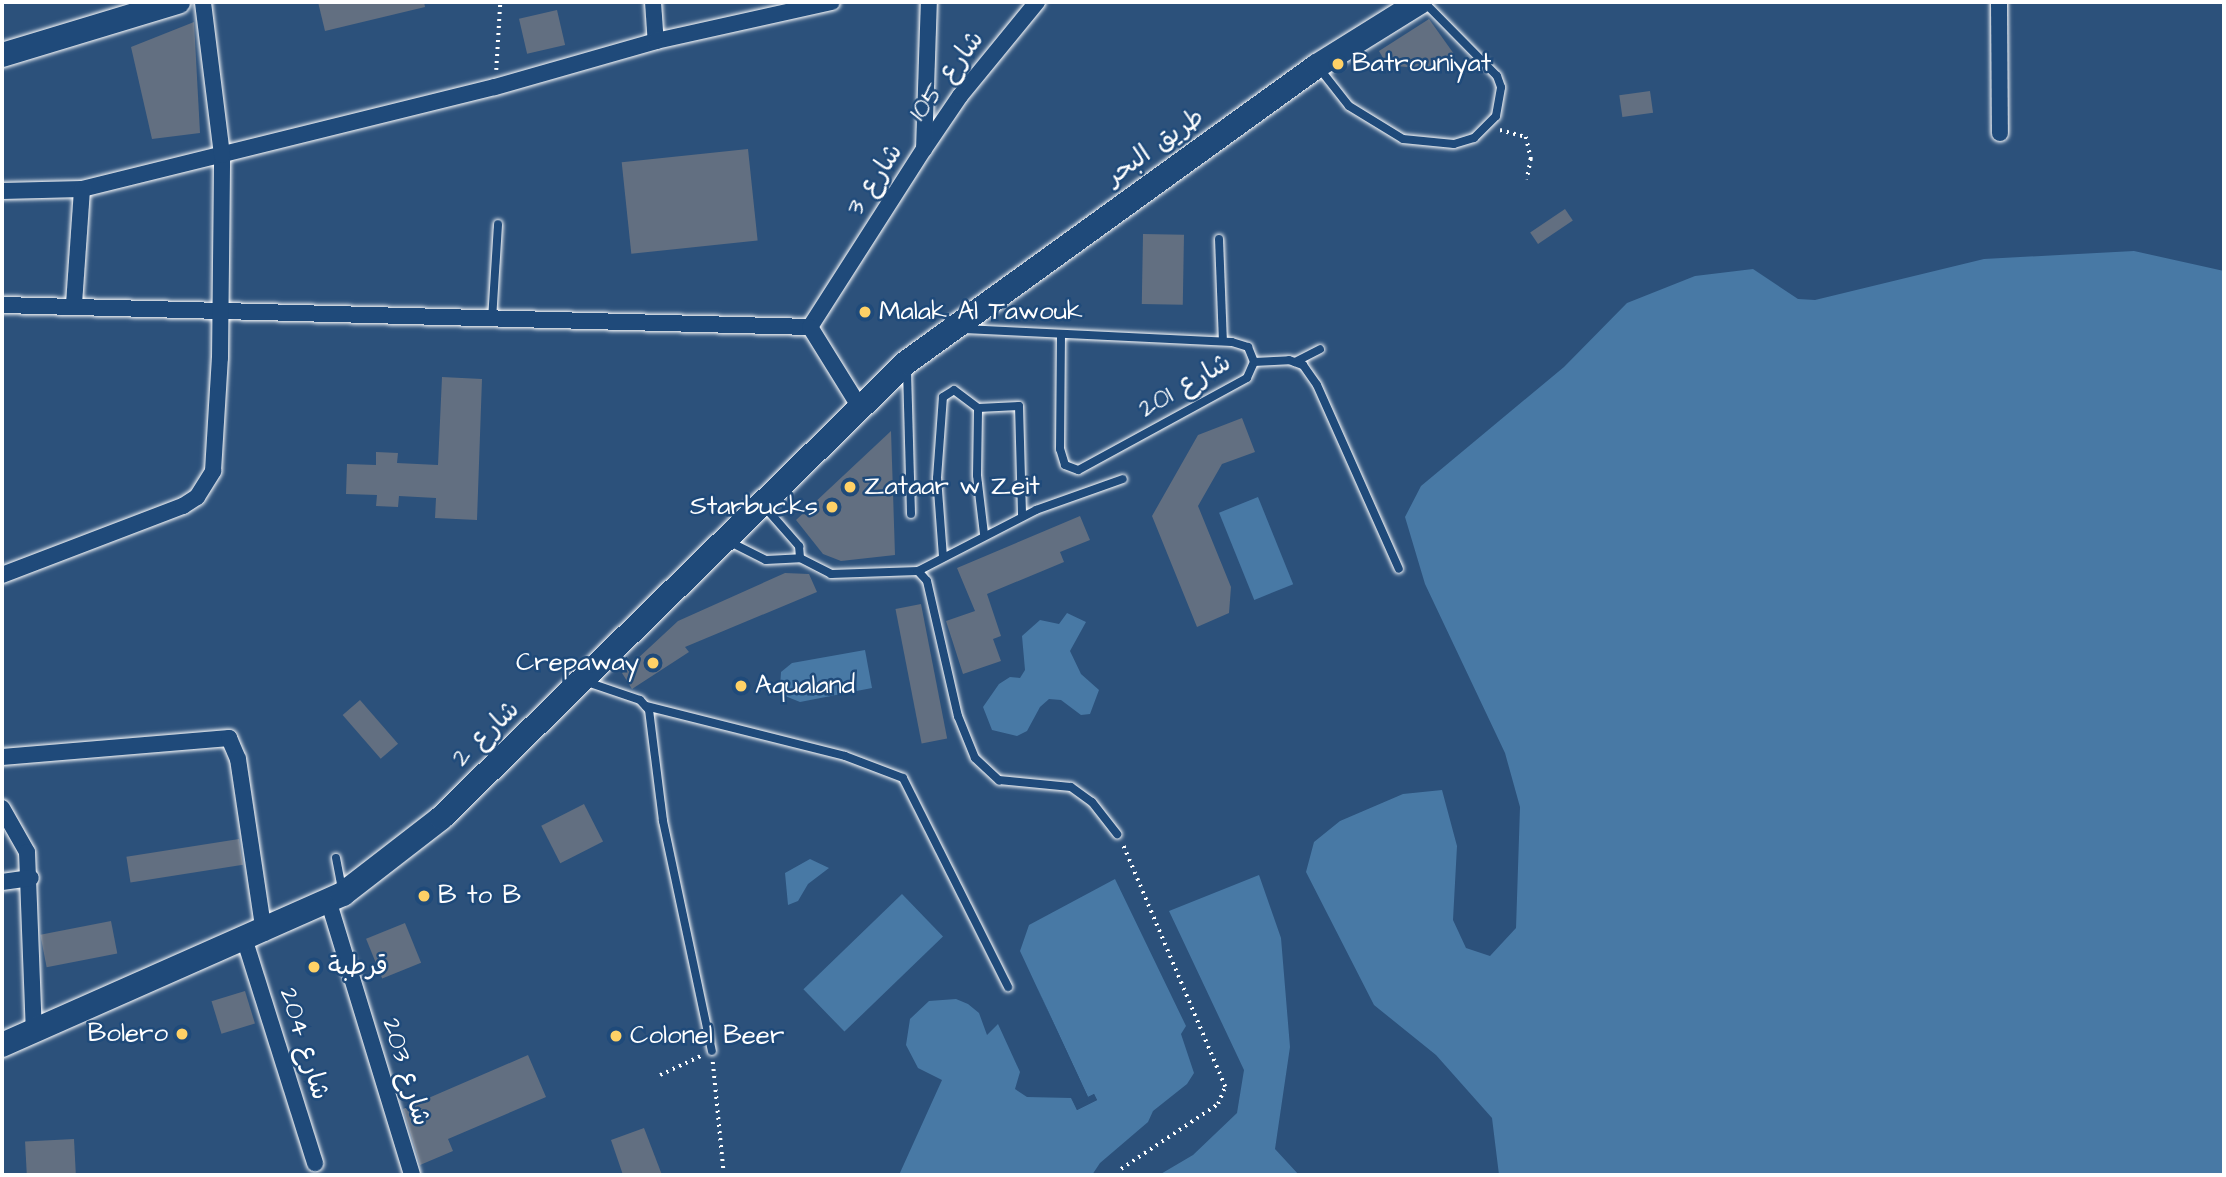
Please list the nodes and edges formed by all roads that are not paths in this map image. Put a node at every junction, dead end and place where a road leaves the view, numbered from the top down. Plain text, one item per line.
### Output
1 (178, 2) edge
2 (203, 2) edge
3 (653, 2) edge
4 (832, 2) edge
5 (929, 2) edge
6 (1037, 2) edge
7 (1422, 2) edge
8 (1999, 2) edge
9 (781, 8) edge
10 (656, 41) junction
11 (2, 55) edge
12 (1317, 66) junction
13 (2000, 133) dead end
14 (924, 149) junction
15 (222, 155) junction
16 (82, 189) junction
17 (2, 191) edge
18 (498, 224) dead end
19 (1219, 239) dead end
20 (74, 304) junction
21 (2, 305) edge
22 (220, 313) junction
23 (492, 320) junction
24 (810, 327) junction
25 (949, 328) junction
26 (1061, 336) junction
27 (1223, 341) junction
28 (928, 345) joint
29 (1320, 349) dead end
30 (907, 362) junction
31 (1254, 362) junction
32 (1295, 362) junction
33 (859, 406) junction
34 (978, 408) junction
35 (1123, 480) dead end
36 (760, 502) junction
37 (911, 514) dead end
38 (1022, 516) junction
39 (984, 534) junction
40 (724, 538) junction
41 (943, 556) junction
42 (800, 558) junction
43 (1399, 569) dead end
44 (918, 571) junction
45 (2, 575) edge
46 (584, 681) junction
47 (646, 706) junction
48 (2, 757) edge
49 (2, 808) edge
50 (1117, 835) road end
51 (336, 858) dead end
52 (31, 878) junction
53 (2, 883) edge
54 (336, 898) junction
55 (254, 937) junction
56 (1008, 987) dead end
57 (34, 1031) junction
58 (2, 1045) edge
59 (712, 1051) road end
60 (315, 1163) dead end
61 (412, 1175) edge

1 - 11 main road
2 - 15 street
3 - 10 street
4 - 9 street
5 - 14 street, شارع 3
6 - 14 street, شارع 105
7 - 12 main road, طريق البحر
7 - 12 lane
8 - 13 street
9 - 10 street
10 - 15 street
12 - 25 main road, طريق البحر
14 - 24 street, شارع 3
15 - 16 street
15 - 22 street
16 - 17 street
16 - 20 street
18 - 23 lane
19 - 27 lane
20 - 21 street
20 - 22 street
22 - 23 street
22 - 45 street
23 - 24 street
24 - 33 street
25 - 26 lane, شارع 201
25 - 28 main road, طريق البحر
26 - 27 lane, شارع 201
26 - 31 lane, شارع 201
27 - 31 lane, شارع 201
28 - 30 main road, شارع 2
29 - 32 lane
30 - 33 main road, شارع 2
30 - 37 lane
31 - 32 lane
32 - 43 lane
33 - 36 main road, شارع 2
34 - 38 lane
34 - 39 lane
34 - 41 lane
35 - 38 lane
36 - 40 main road, شارع 2
36 - 42 lane
38 - 39 lane
39 - 41 lane
40 - 42 lane
40 - 46 main road, شارع 2
41 - 44 lane
42 - 44 lane
44 - 50 lane
46 - 47 lane
46 - 54 main road, شارع 2
47 - 56 lane
47 - 59 lane
48 - 55 street, شارع 204
49 - 52 street
51 - 54 lane
52 - 53 street
52 - 57 street
54 - 55 main road, شارع 2
54 - 61 street, شارع 203
55 - 57 main road, شارع 2
55 - 60 street, شارع 204
57 - 58 main road, شارع 2

